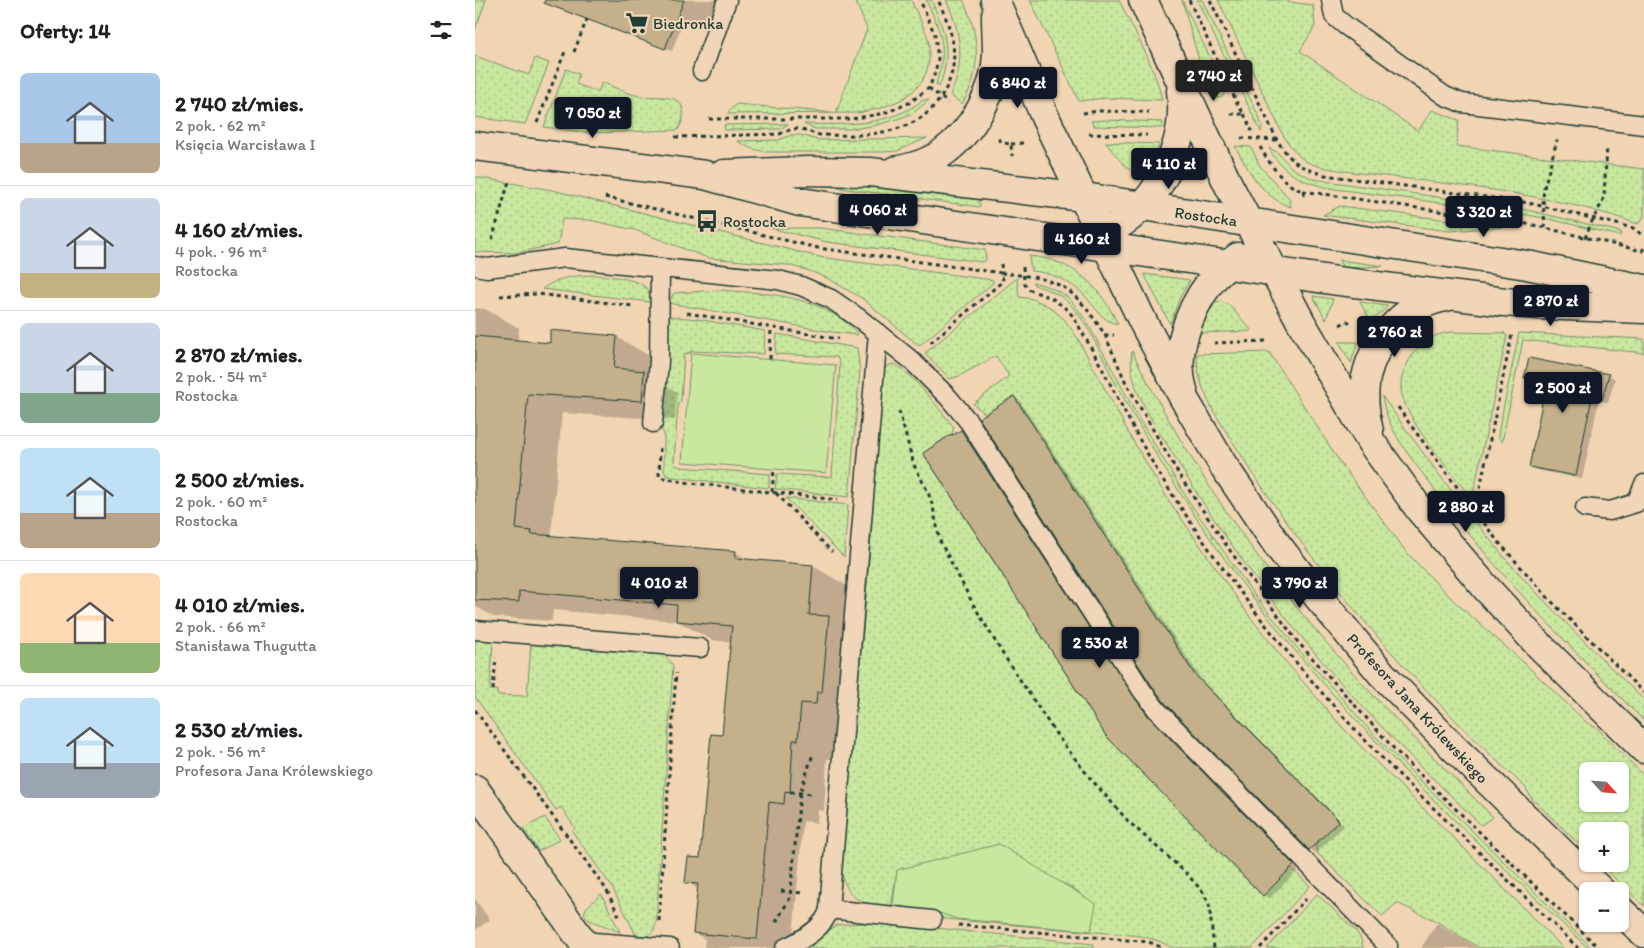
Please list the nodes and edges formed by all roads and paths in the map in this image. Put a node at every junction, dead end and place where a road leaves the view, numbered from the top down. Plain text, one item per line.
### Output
1 (727, 0) edge
2 (920, 0) edge
3 (938, 0) edge
4 (1143, 0) edge
5 (1189, 0) edge
6 (1210, 0) edge
7 (1331, 0) edge
8 (995, 1) edge
9 (587, 19) dead end
10 (566, 50) dead end
11 (574, 52) dead end
12 (1177, 70) junction
13 (703, 71) dead end
14 (929, 88) junction
15 (941, 98) junction
16 (954, 107) dead end
17 (1157, 112) dead end
18 (1083, 113) dead end
19 (1226, 114) dead end
20 (1244, 114) junction
21 (1564, 115) junction
22 (709, 119) dead end
23 (1610, 121) junction
24 (1644, 125) edge
25 (534, 131) dead end
26 (1252, 132) dead end
27 (991, 134) dead end
28 (1095, 134) dead end
29 (1155, 135) dead end
30 (670, 137) dead end
31 (1238, 138) dead end
32 (1277, 140) junction
33 (475, 146) edge
34 (1260, 147) dead end
35 (1013, 164) dead end
36 (511, 174) dead end
37 (883, 174) junction
38 (705, 175) junction
39 (1303, 191) junction
40 (604, 196) dead end
41 (1084, 197) junction
42 (1141, 206) junction
43 (1307, 207) dead end
44 (1544, 207) junction
45 (1593, 219) junction
46 (1545, 228) junction
47 (1253, 233) junction
48 (1644, 236) edge
49 (1585, 238) junction
50 (1104, 240) junction
51 (1644, 248) edge
52 (1022, 259) dead end
53 (1229, 264) junction
54 (481, 267) edge
55 (660, 268) junction
56 (1273, 271) junction
57 (1017, 274) dead end
58 (1023, 275) junction
59 (1644, 289) edge
60 (497, 296) dead end
61 (1461, 297) junction
62 (660, 309) junction
63 (1644, 309) edge
64 (771, 327) junction
65 (1335, 327) dead end
66 (1360, 329) dead end
67 (878, 333) junction
68 (1120, 336) dead end
69 (839, 339) dead end
70 (1511, 339) dead end
71 (1266, 341) dead end
72 (929, 343) dead end
73 (1212, 343) dead end
74 (769, 359) dead end
75 (875, 370) junction
76 (1394, 400) dead end
77 (1189, 408) junction
78 (653, 423) joint
79 (1371, 442) junction
80 (774, 469) dead end
81 (1644, 484) edge
82 (774, 492) junction
83 (842, 500) dead end
84 (1585, 508) dead end
85 (1475, 513) junction
86 (833, 553) dead end
87 (475, 630) edge
88 (677, 647) junction
89 (701, 648) dead end
90 (1644, 693) edge
91 (475, 710) edge
92 (817, 746) dead end
93 (1644, 749) edge
94 (475, 789) edge
95 (1323, 880) junction
96 (1592, 882) edge
97 (829, 909) junction
98 (1629, 919) edge
99 (933, 920) dead end
100 (623, 923) dead end
101 (954, 924) dead end
102 (659, 928) dead end
103 (772, 929) dead end
104 (1644, 933) edge
105 (584, 944) edge
106 (670, 948) edge
107 (785, 948) edge
108 (1163, 948) edge
109 (1214, 948) edge
110 (1260, 948) edge
111 (1387, 948) edge
112 (1578, 948) edge

1 - 13 lane
2 - 14 path
3 - 15 path
4 - 12 street
5 - 20 path
6 - 32 path
7 - 21 lane
8 - 37 street
8 - 41 street, Profesora Jana Królewskiego
9 - 11 path
10 - 25 path
12 - 42 street
12 - 47 street
14 - 15 path
14 - 22 path
15 - 16 path
15 - 30 path
17 - 18 path
19 - 20 path
20 - 26 path
21 - 23 lane
21 - 44 path
23 - 24 lane
23 - 45 path
27 - 35 path
28 - 29 path
31 - 32 path
32 - 44 path
33 - 38 street, Rostocka
34 - 39 path
36 - 54 path
37 - 38 street, Rostocka
37 - 41 street, Rostocka
38 - 50 street, Rostocka
39 - 43 path
39 - 46 path
40 - 72 path
41 - 42 street, Rostocka
41 - 50 street, Profesora Jana Królewskiego
42 - 47 street, Rostocka
42 - 50 street
44 - 45 path
44 - 46 path
45 - 48 path
45 - 49 path
46 - 49 path
47 - 53 street, Profesora Jana Królewskiego
47 - 56 street
47 - 59 street, Rostocka
49 - 51 path
50 - 53 street, Rostocka
50 - 77 street, Profesora Jana Królewskiego
52 - 58 path
53 - 56 street, Rostocka
53 - 77 street, Profesora Jana Królewskiego
54 - 55 lane
55 - 62 lane
55 - 67 lane
56 - 61 street, Rostocka
56 - 79 street
57 - 58 path
58 - 68 path
58 - 112 path
60 - 62 path
61 - 63 street, Rostocka
61 - 79 street, Rostocka
62 - 64 path
62 - 78 lane
64 - 69 path
64 - 74 path
65 - 66 path
67 - 75 lane
67 - 95 lane
70 - 85 path
71 - 73 path
75 - 97 lane
75 - 109 path
76 - 85 path
77 - 96 street, Profesora Jana Królewskiego
78 - 82 path
79 - 93 street
80 - 82 path
81 - 84 lane
82 - 83 path
82 - 86 path
85 - 90 path
87 - 88 lane
88 - 89 lane
88 - 102 path
91 - 100 path
92 - 103 path
94 - 105 street
95 - 110 path
95 - 111 lane
97 - 99 lane
97 - 107 lane
98 - 104 street
101 - 108 path
105 - 106 lane

